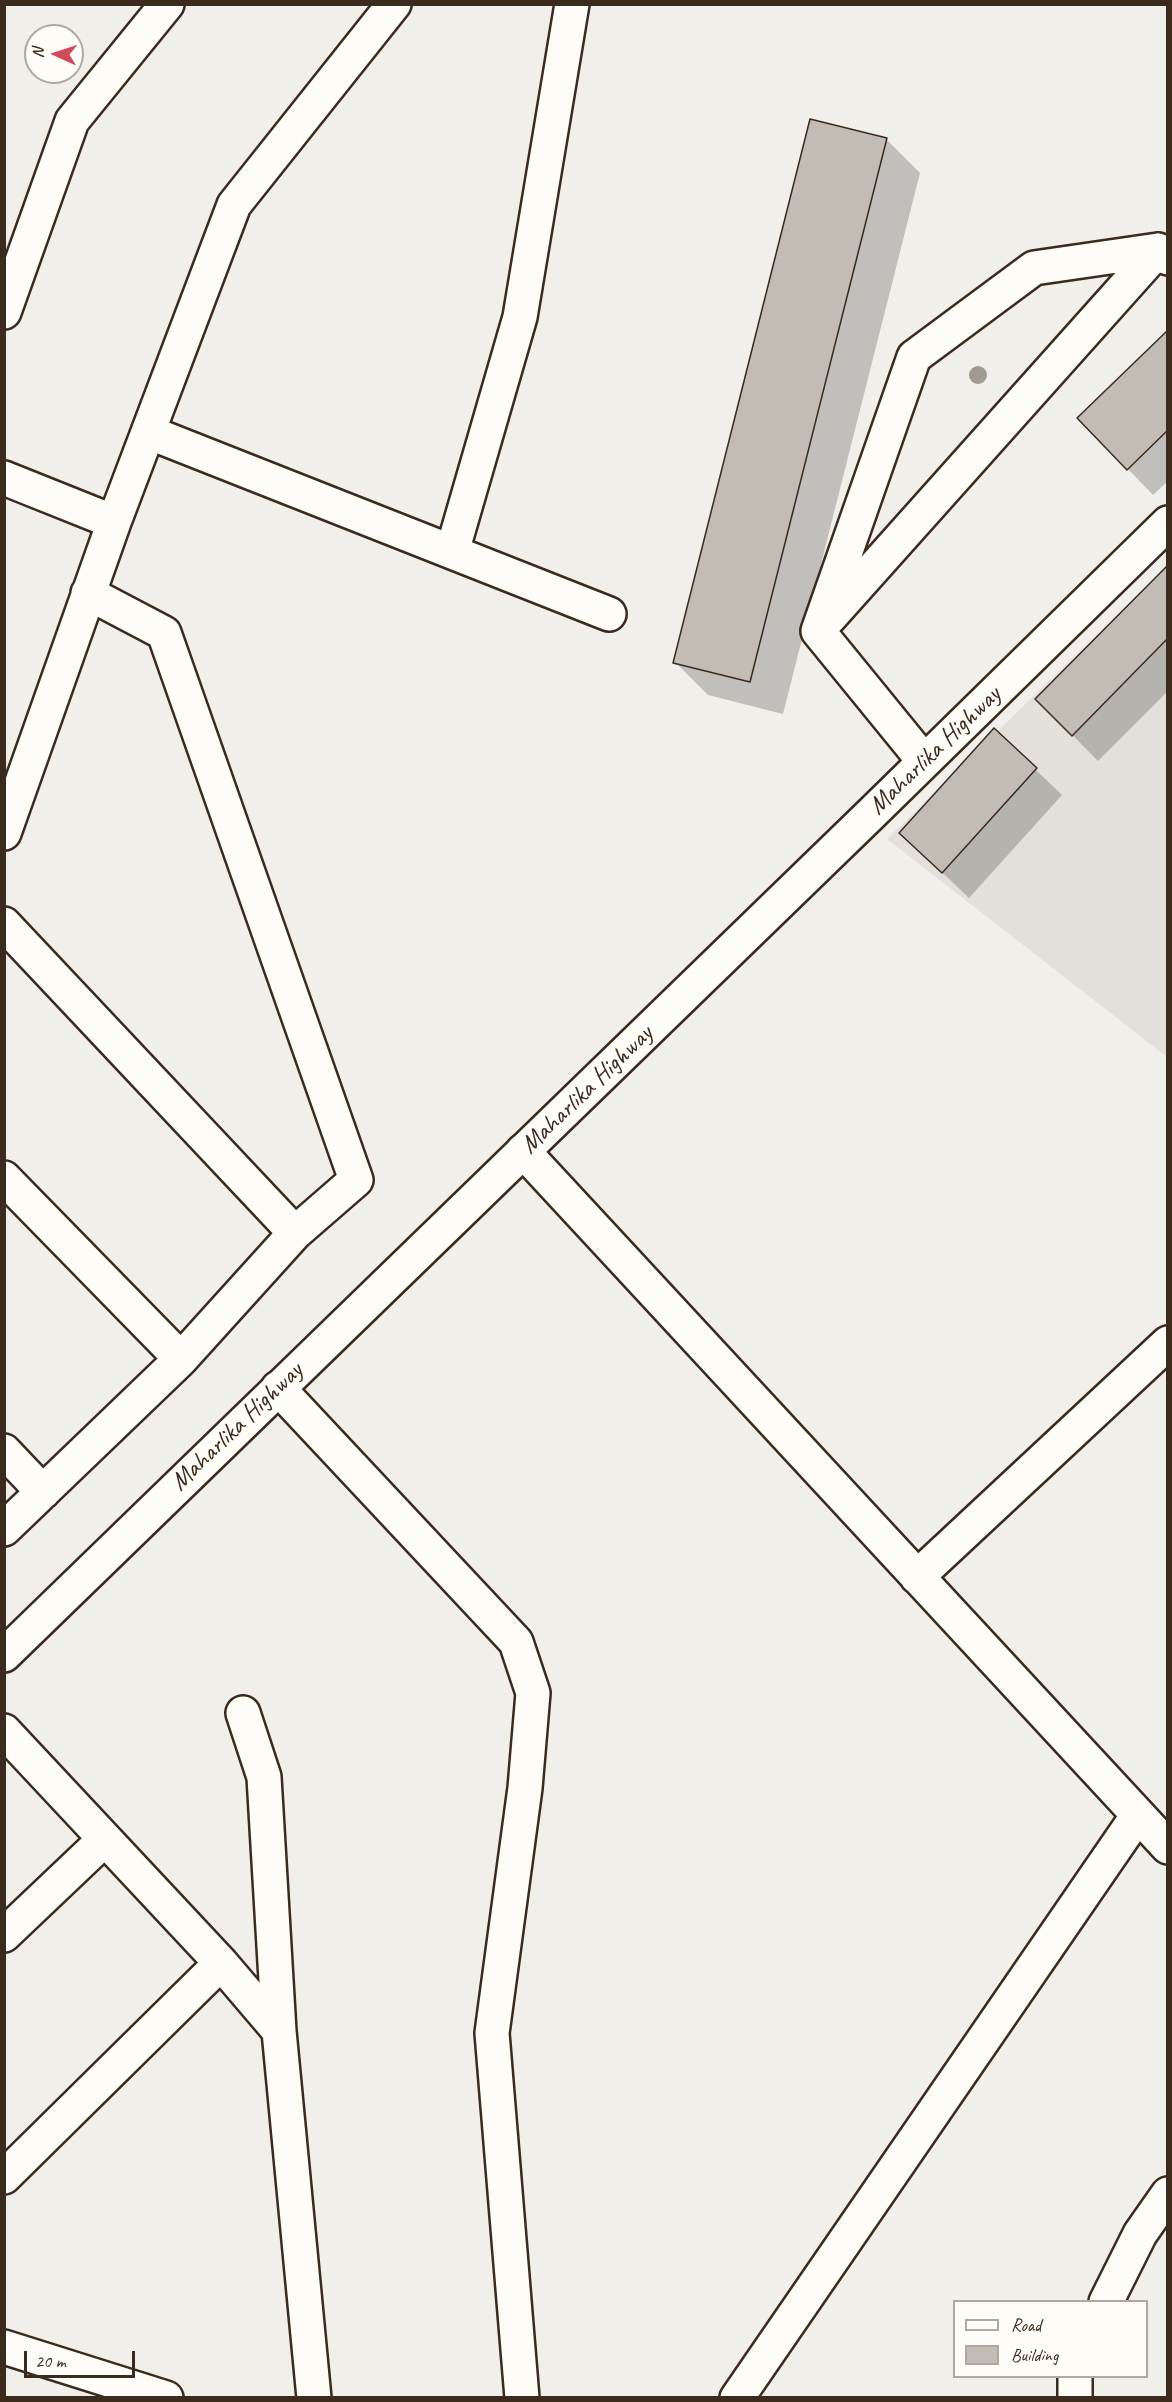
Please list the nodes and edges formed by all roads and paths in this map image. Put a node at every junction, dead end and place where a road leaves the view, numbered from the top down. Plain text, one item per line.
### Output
1 (167, 4) edge
2 (394, 4) edge
3 (572, 4) edge
4 (1163, 254) edge
5 (4, 312) edge
6 (148, 432) junction
7 (4, 478) edge
8 (114, 522) junction
9 (1167, 523) edge
10 (452, 552) junction
11 (88, 593) junction
12 (609, 614) dead end
13 (818, 631) junction
14 (924, 761) junction
15 (4, 833) edge
16 (4, 924) edge
17 (523, 1151) junction
18 (4, 1178) edge
19 (295, 1233) junction
20 (1167, 1343) edge
21 (181, 1359) junction
22 (278, 1388) junction
23 (4, 1451) edge
24 (43, 1492) junction
25 (4, 1530) edge
26 (917, 1577) junction
27 (4, 1654) edge
28 (243, 1713) dead end
29 (4, 1731) edge
30 (1138, 1815) junction
31 (105, 1839) junction
32 (1167, 1847) edge
33 (4, 1935) edge
34 (221, 1963) junction
35 (279, 2031) junction
36 (4, 2177) edge
37 (1167, 2194) edge
38 (1107, 2300) edge
39 (4, 2347) edge
40 (1076, 2378) edge
41 (166, 2397) edge
42 (314, 2397) edge
43 (522, 2397) edge
44 (737, 2397) edge
45 (1075, 2397) edge

1 - 5 main road
2 - 6 main road
3 - 10 main road
4 - 13 main road
4 - 13 main road
6 - 8 main road
6 - 10 main road
7 - 8 main road
8 - 11 main road
9 - 14 main road, Maharlika Highway
10 - 12 main road
11 - 15 main road
11 - 19 main road
13 - 14 main road
14 - 17 main road, Maharlika Highway
16 - 19 main road
17 - 22 main road, Maharlika Highway
17 - 26 main road
18 - 21 main road
19 - 21 main road
20 - 26 main road
21 - 24 main road
22 - 27 main road, Maharlika Highway
22 - 43 main road
23 - 24 main road
24 - 25 main road
26 - 30 main road
28 - 35 main road
29 - 31 main road
30 - 32 main road
30 - 44 main road
31 - 33 main road
31 - 34 main road
34 - 35 main road
34 - 36 main road
35 - 42 main road
37 - 38 main road
39 - 41 main road
40 - 45 main road

